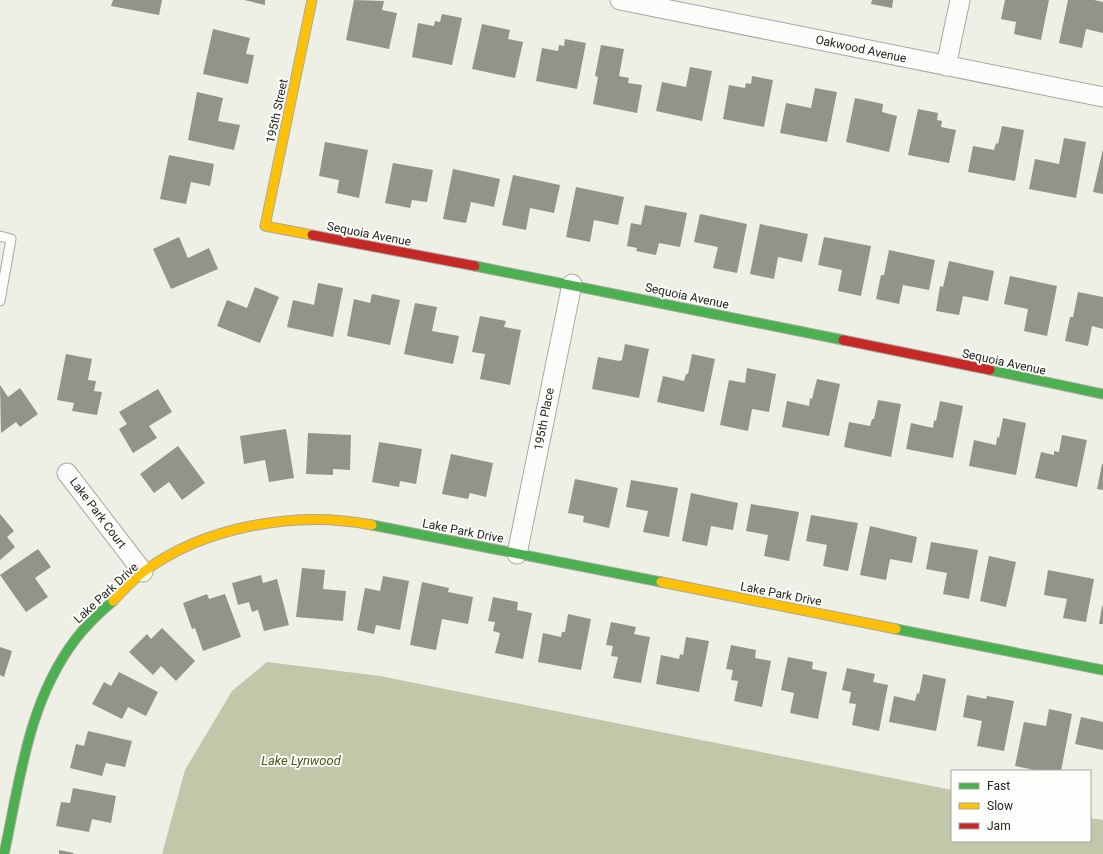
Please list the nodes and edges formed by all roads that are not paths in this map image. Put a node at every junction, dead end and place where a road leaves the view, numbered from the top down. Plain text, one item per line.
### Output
1 (312, 0) edge
2 (620, 0) edge
3 (960, 0) edge
4 (946, 66) junction
5 (1103, 97) edge
6 (265, 226) joint
7 (0, 236) edge
8 (572, 284) junction
9 (0, 296) edge
10 (1103, 394) edge
11 (67, 473) dead end
12 (517, 554) junction
13 (143, 572) junction
14 (1103, 670) edge
15 (4, 854) edge

1 - 6 street, 195th Street
2 - 4 street, Oakwood Avenue
3 - 4 street
4 - 5 street, Oakwood Avenue
6 - 8 street, Sequoia Avenue
7 - 9 lane
8 - 10 street, Sequoia Avenue
8 - 12 street, 195th Place
11 - 13 street, Lake Park Court
12 - 13 street, Lake Park Drive
12 - 14 street, Lake Park Drive
13 - 15 street, Lake Park Drive

